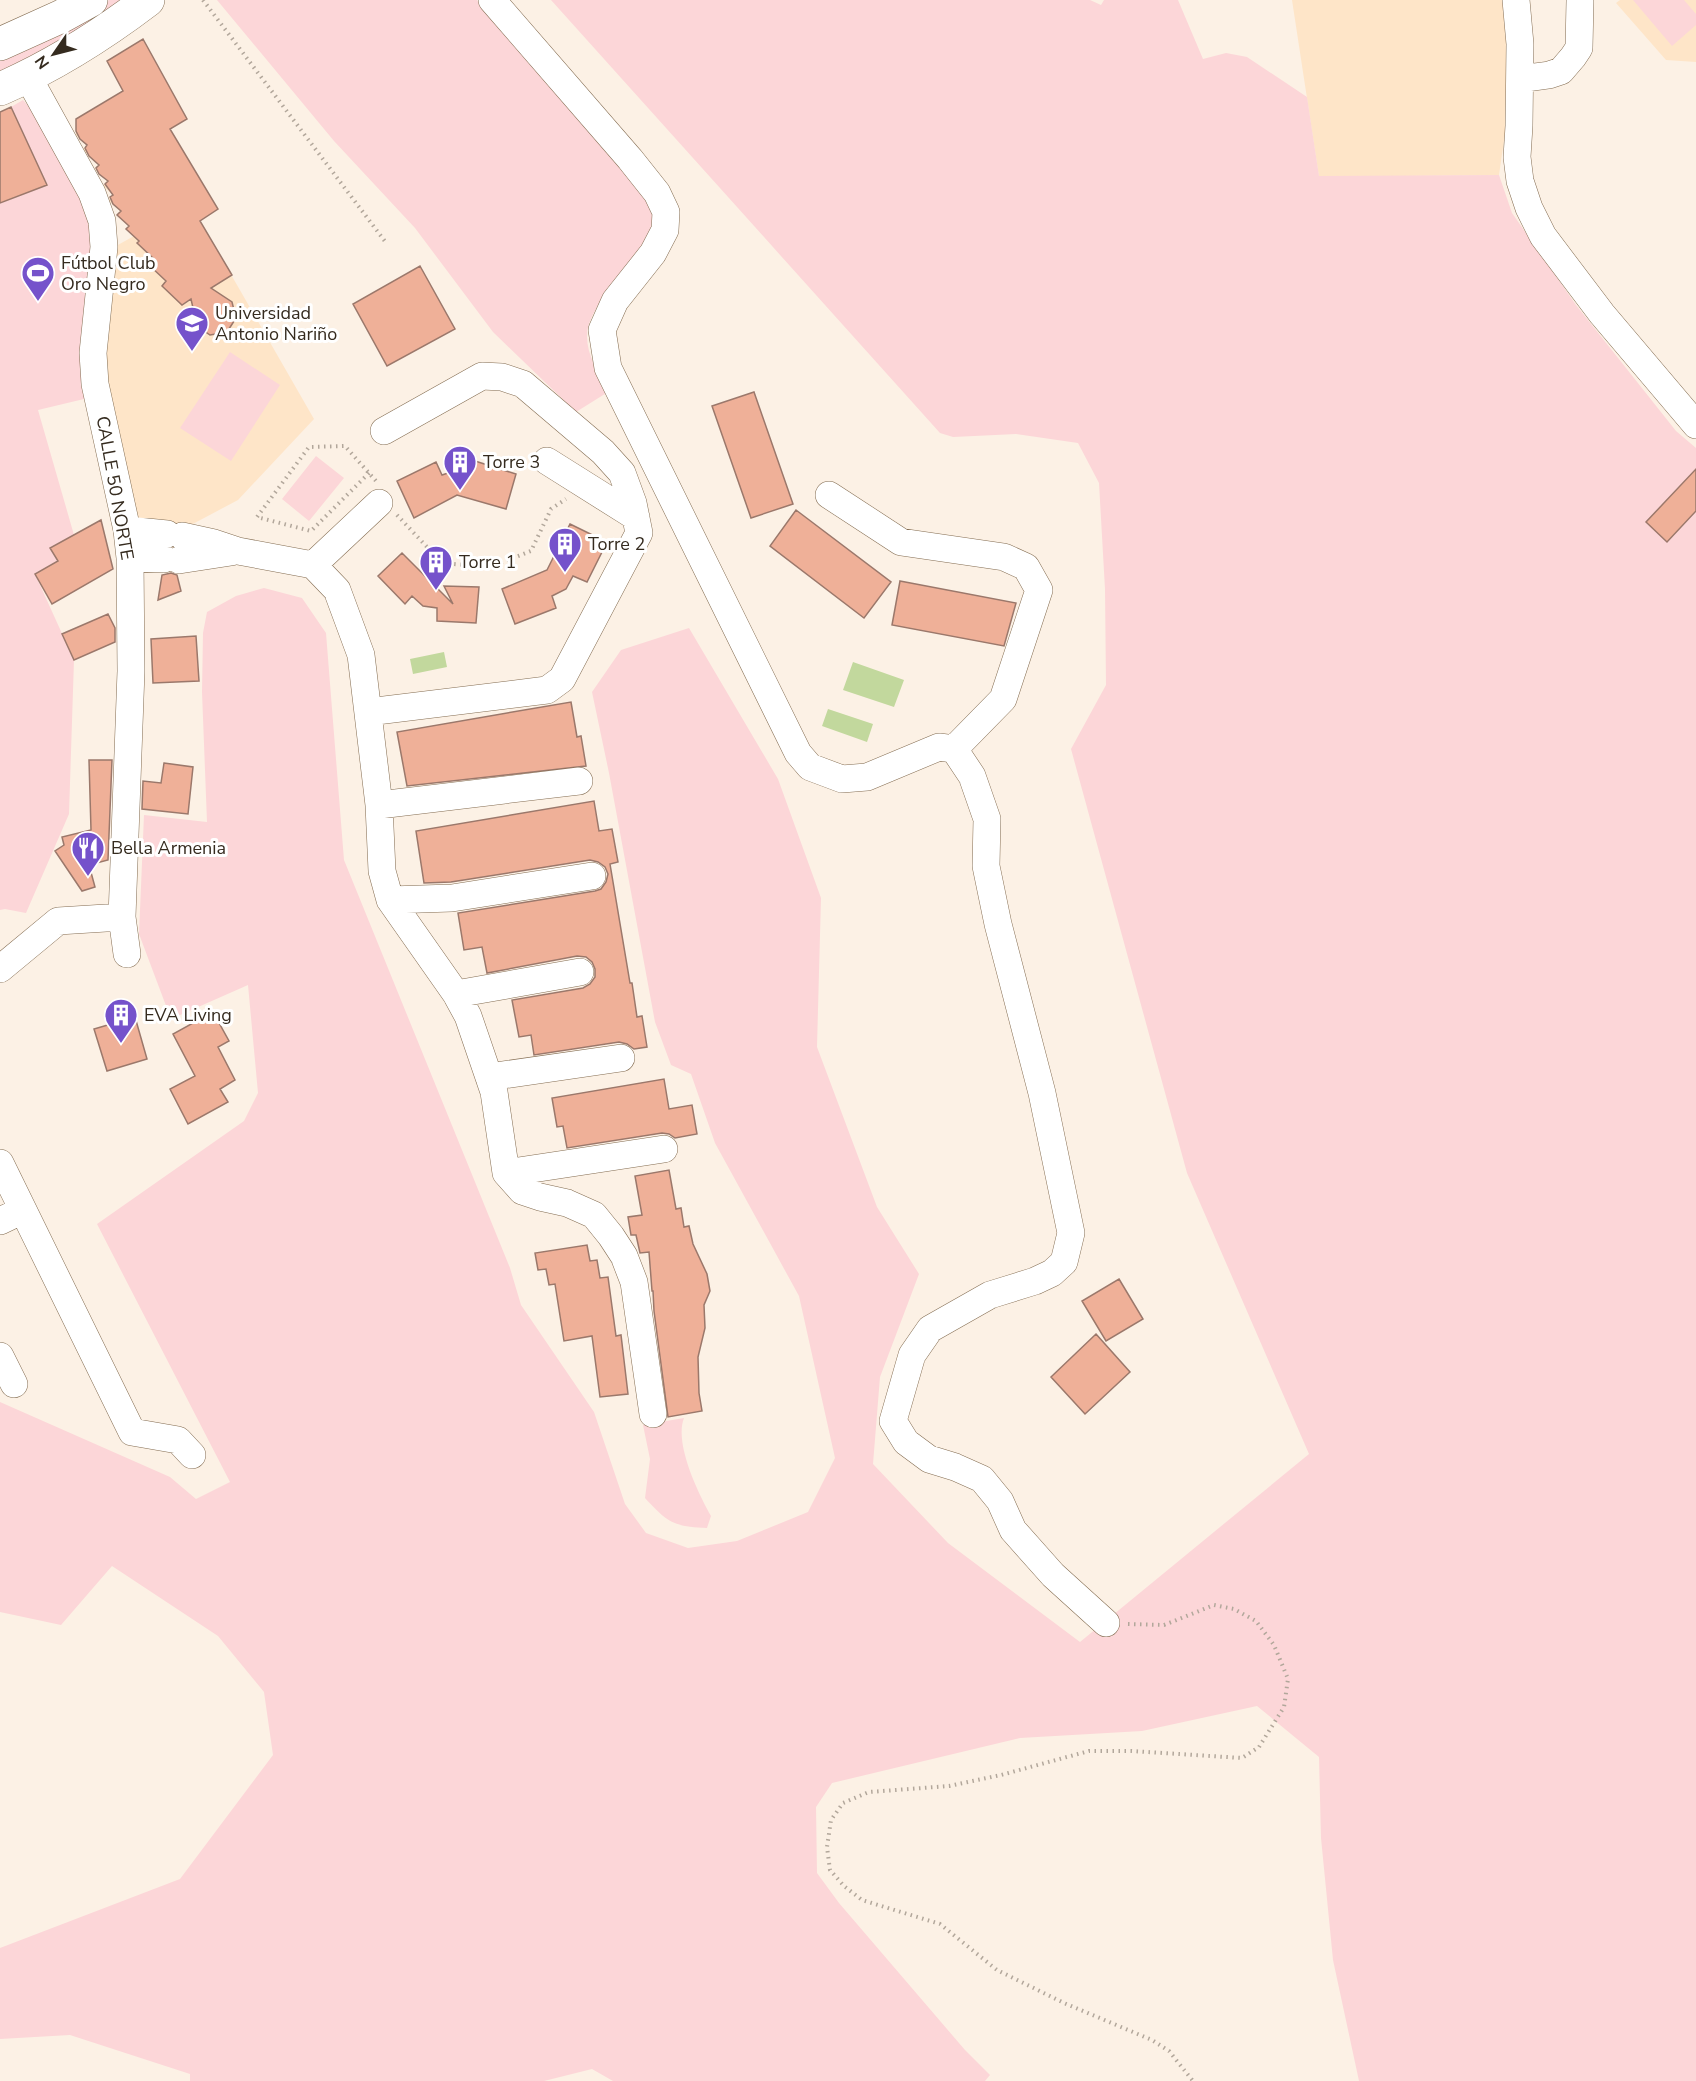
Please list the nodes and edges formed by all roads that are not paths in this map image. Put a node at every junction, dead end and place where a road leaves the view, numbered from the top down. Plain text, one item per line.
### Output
1 (91, 0) edge
2 (148, 0) edge
3 (492, 0) edge
4 (1516, 0) edge
5 (1580, 1) edge
6 (0, 44) edge
7 (1520, 79) junction
8 (14, 83) edge
9 (1696, 425) edge
10 (384, 431) dead end
11 (547, 461) dead end
12 (829, 495) dead end
13 (379, 503) dead end
14 (636, 517) junction
15 (127, 530) junction
16 (173, 547) junction
17 (130, 558) junction
18 (313, 565) junction
19 (368, 712) junction
20 (954, 749) junction
21 (579, 781) dead end
22 (379, 806) junction
23 (592, 876) dead end
24 (390, 900) junction
25 (122, 917) junction
26 (127, 954) dead end
27 (0, 969) edge
28 (580, 972) dead end
29 (456, 994) junction
30 (621, 1058) dead end
31 (489, 1077) junction
32 (664, 1149) dead end
33 (0, 1163) edge
34 (506, 1173) junction
35 (11, 1215) edge
36 (0, 1356) edge
37 (14, 1384) dead end
38 (653, 1414) dead end
39 (192, 1455) dead end
40 (1106, 1623) road end

1 - 6 main road
2 - 8 main road
3 - 20 street
4 - 7 street
5 - 7 street
7 - 9 street
8 - 15 street, CALLE 50 NORTE
10 - 14 street
11 - 14 street
12 - 20 street
13 - 18 street
14 - 19 street
15 - 16 street
15 - 17 street, CALLE 50 NORTE
16 - 17 street
16 - 18 street
17 - 25 street, CALLE 50 NORTE
18 - 19 street
19 - 22 street
20 - 40 street
21 - 22 street
22 - 24 street
23 - 24 street
24 - 29 street
25 - 26 street, CALLE 50 NORTE
25 - 27 street
28 - 29 street
29 - 31 street
30 - 31 street
31 - 34 street
32 - 34 street
33 - 35 street
34 - 38 street
35 - 39 street
36 - 37 street

